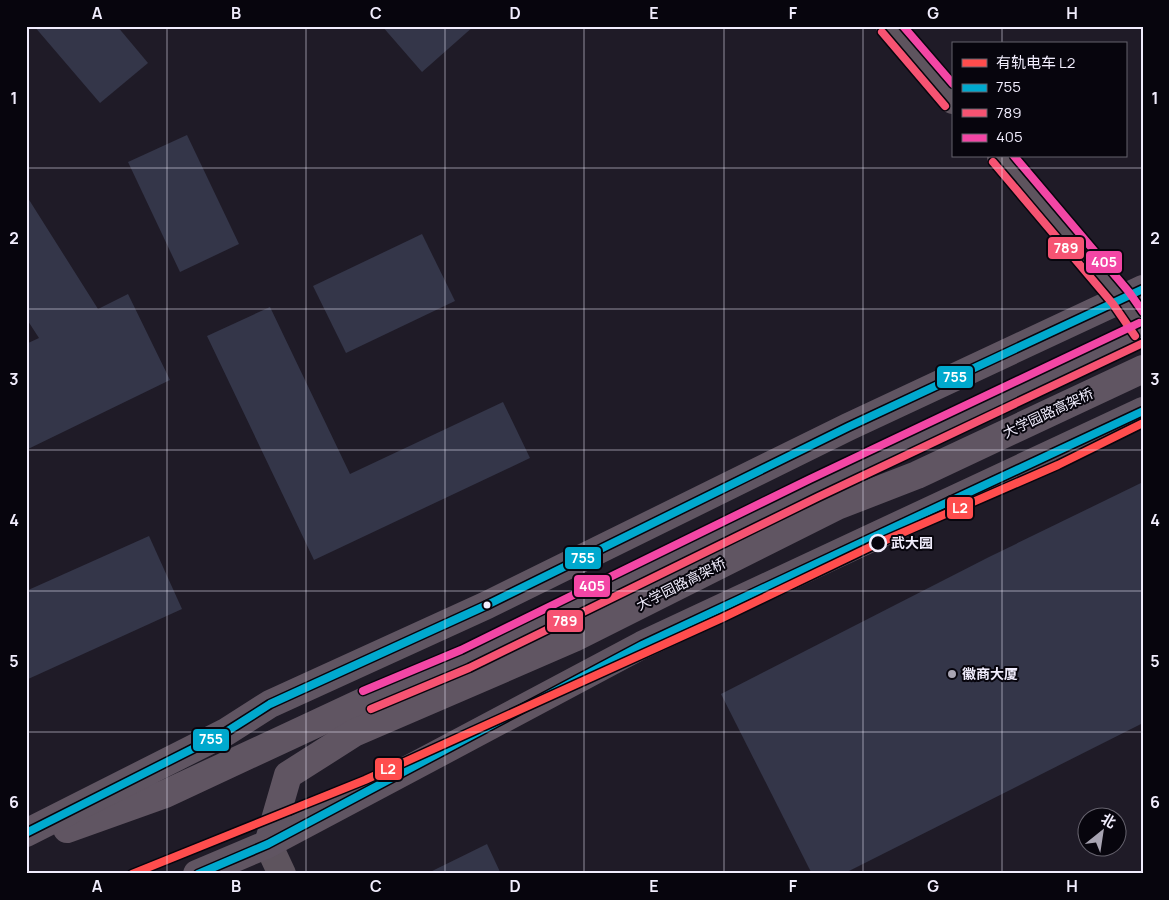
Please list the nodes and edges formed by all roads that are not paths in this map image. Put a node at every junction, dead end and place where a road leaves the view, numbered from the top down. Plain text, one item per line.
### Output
1 (890, 26) edge
2 (952, 99) edge
3 (1002, 158) edge
4 (1132, 293) edge
5 (1143, 331) edge
6 (1143, 368) edge
7 (1143, 411) edge
8 (374, 711) junction
9 (26, 833) edge
10 (26, 844) edge
11 (268, 844) junction
12 (197, 874) edge
13 (282, 874) edge

1 - 2 street
3 - 4 street
4 - 5 street
4 - 9 main road
5 - 8 main road
6 - 8 main road, 大学园路高架桥
7 - 11 main road
8 - 10 main road
8 - 11 main road, 大学园路高架桥
11 - 12 main road
11 - 13 street

